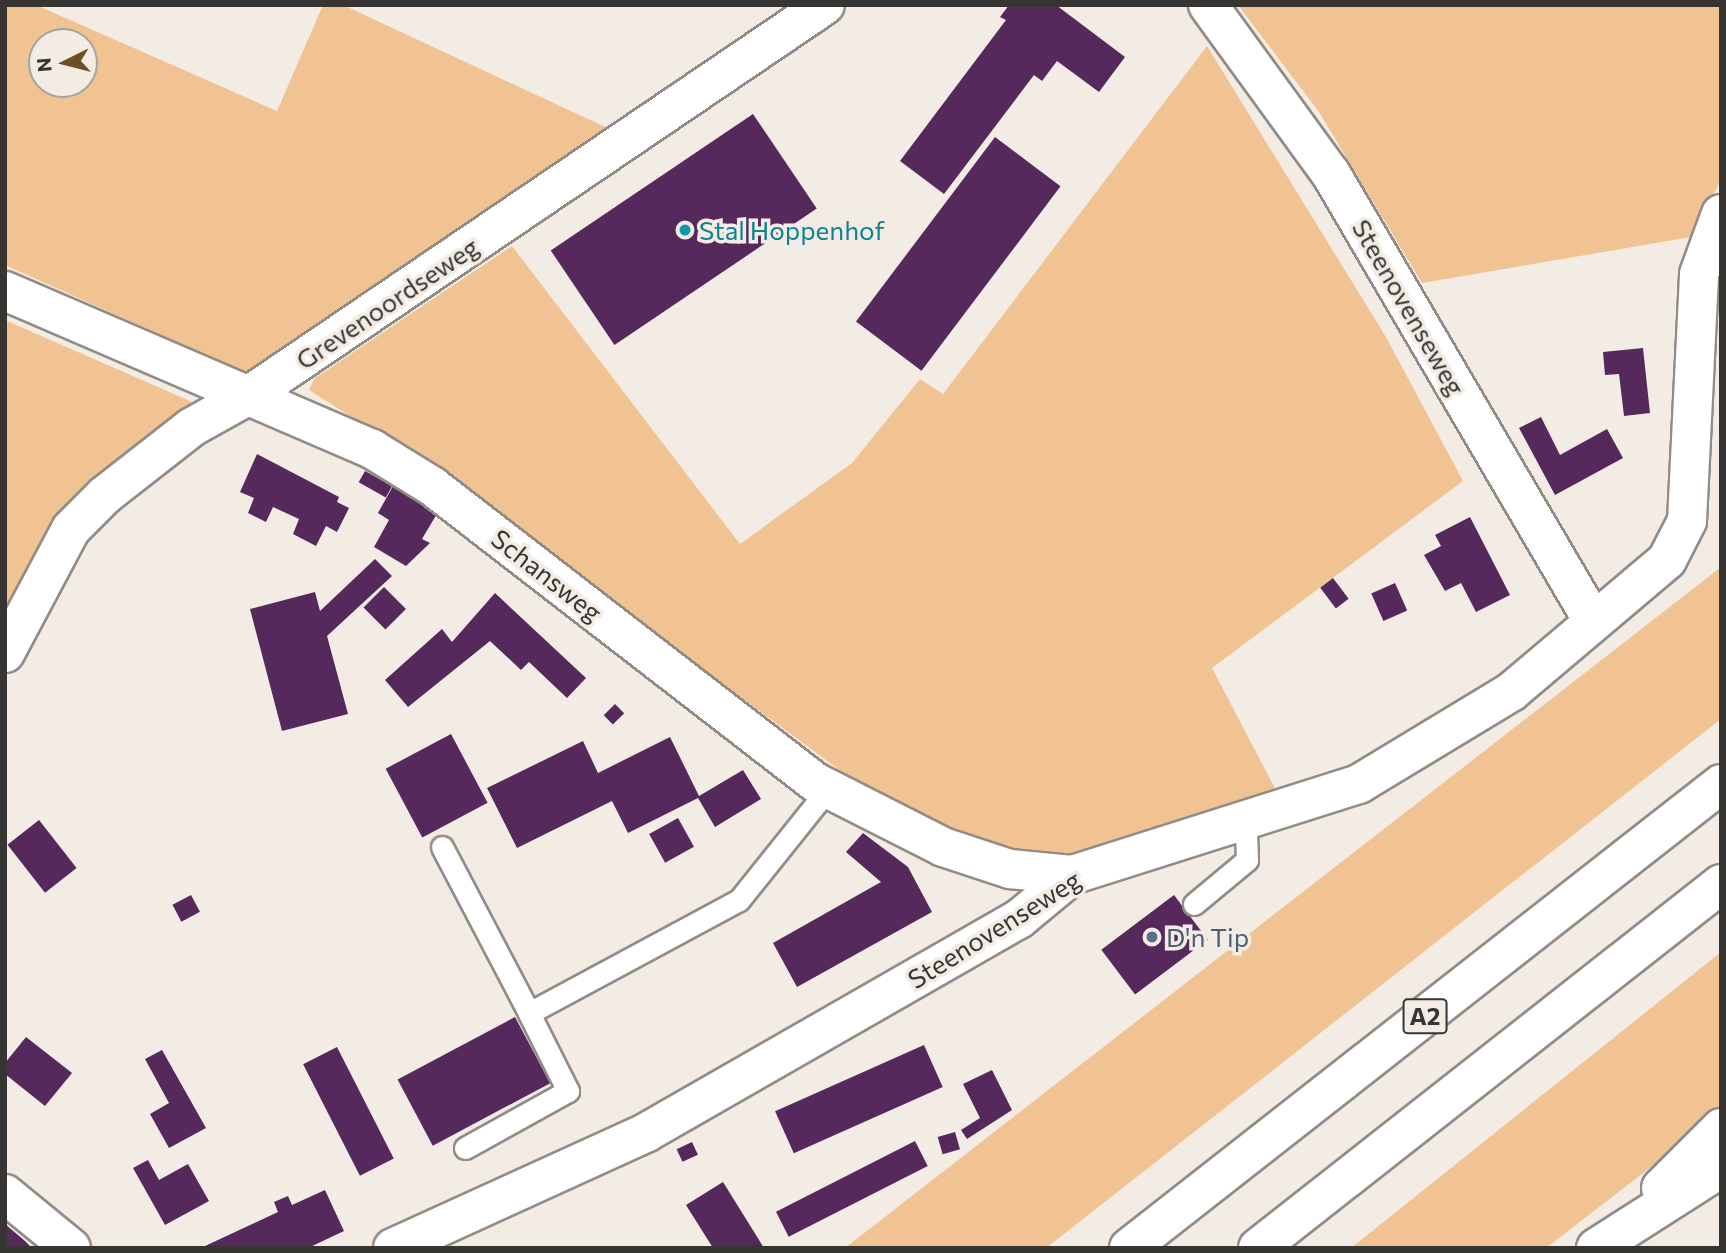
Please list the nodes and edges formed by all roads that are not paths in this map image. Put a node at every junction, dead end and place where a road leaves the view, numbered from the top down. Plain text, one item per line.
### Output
1 (825, 5) edge
2 (1208, 5) edge
3 (1721, 214) edge
4 (5, 291) edge
5 (251, 394) junction
6 (1593, 621) junction
7 (5, 653) edge
8 (1721, 784) edge
9 (828, 789) junction
10 (1246, 824) junction
11 (442, 847) dead end
12 (1072, 875) junction
13 (1721, 884) edge
14 (1194, 904) dead end
15 (529, 1013) junction
16 (1721, 1128) edge
17 (465, 1148) dead end
18 (1721, 1168) edge
19 (5, 1194) edge
20 (1628, 1222) junction
21 (71, 1248) edge
22 (393, 1248) edge
23 (1129, 1248) edge
24 (1258, 1248) edge
25 (1596, 1248) edge

1 - 5 main road, Grevenoordseweg
2 - 6 main road, Steenovenseweg
3 - 6 main road, Steenovenseweg
4 - 5 main road, Schansweg
5 - 7 main road, Grevenoordseweg
5 - 9 main road, Schansweg
6 - 10 main road, Steenovenseweg
8 - 23 main road, A2
9 - 12 main road, Schansweg
9 - 15 lane
10 - 12 main road, Steenovenseweg
10 - 14 lane
11 - 15 lane
12 - 22 main road, Steenovenseweg
13 - 24 main road
15 - 17 lane
16 - 20 main road
18 - 20 main road
19 - 21 main road
20 - 25 main road

